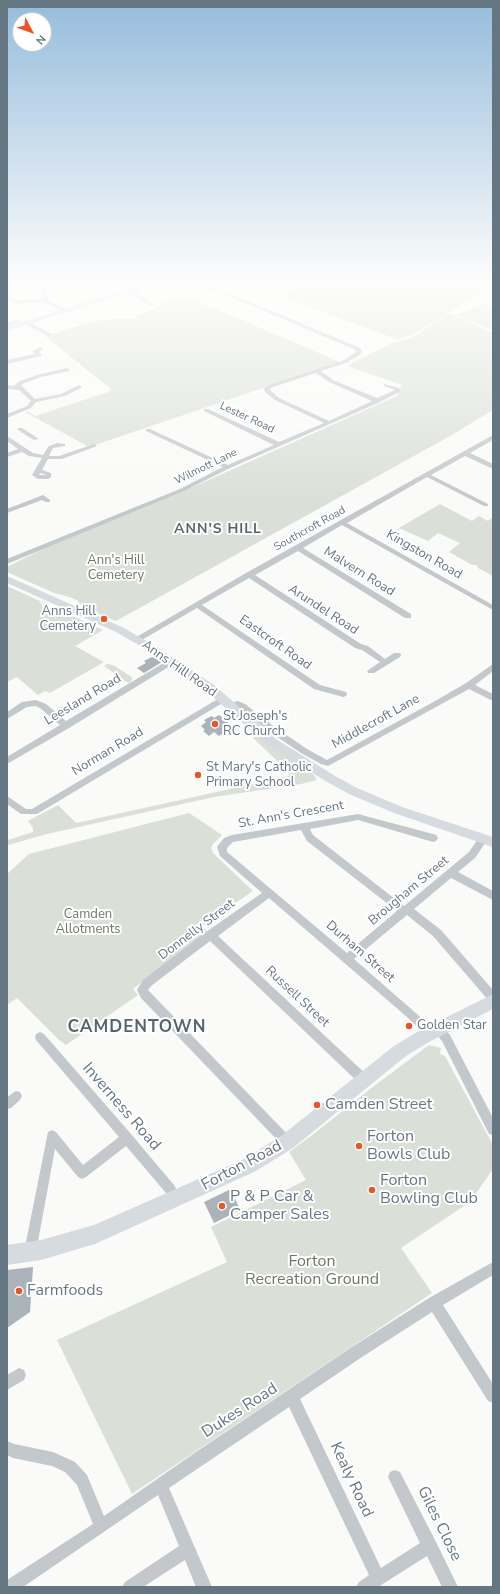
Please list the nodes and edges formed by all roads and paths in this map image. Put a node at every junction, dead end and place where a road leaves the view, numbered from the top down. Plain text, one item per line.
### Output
1 (40, 355) edge
2 (356, 355) edge
3 (7, 362) edge
4 (67, 370) dead end
5 (317, 371) junction
6 (386, 385) dead end
7 (79, 386) dead end
8 (7, 387) edge
9 (16, 387) junction
10 (34, 401) junction
11 (378, 401) junction
12 (206, 410) dead end
13 (7, 416) edge
14 (329, 423) junction
15 (20, 429) dead end
16 (148, 430) dead end
17 (493, 437) edge
18 (7, 438) edge
19 (26, 440) junction
20 (46, 441) dead end
21 (63, 445) dead end
22 (280, 445) junction
23 (54, 446) junction
24 (94, 446) dead end
25 (23, 449) junction
26 (465, 453) junction
27 (7, 455) edge
28 (46, 457) junction
29 (228, 467) junction
30 (493, 467) edge
31 (38, 471) dead end
32 (427, 475) junction
33 (43, 497) dead end
34 (486, 505) dead end
35 (7, 511) edge
36 (343, 523) junction
37 (298, 548) junction
38 (7, 562) edge
39 (249, 575) junction
40 (7, 579) edge
41 (197, 605) junction
42 (493, 608) edge
43 (408, 616) dead end
44 (137, 639) junction
45 (398, 655) dead end
46 (172, 661) junction
47 (385, 662) junction
48 (493, 667) edge
49 (371, 671) dead end
50 (469, 685) junction
51 (343, 694) dead end
52 (493, 698) edge
53 (227, 703) junction
54 (7, 716) edge
55 (66, 726) junction
56 (7, 761) edge
57 (7, 799) edge
58 (304, 826) junction
59 (433, 838) dead end
60 (488, 841) edge
61 (451, 873) junction
62 (269, 893) junction
63 (493, 896) edge
64 (405, 910) junction
65 (210, 935) junction
66 (347, 959) junction
67 (493, 998) edge
68 (493, 1002) edge
69 (435, 1031) junction
70 (40, 1038) dead end
71 (364, 1080) junction
72 (16, 1096) dead end
73 (7, 1104) edge
74 (493, 1130) edge
75 (127, 1138) junction
76 (288, 1142) junction
77 (176, 1199) junction
78 (30, 1252) junction
79 (7, 1255) edge
80 (493, 1268) edge
81 (434, 1303) junction
82 (19, 1375) dead end
83 (7, 1383) edge
84 (493, 1396) edge
85 (292, 1397) junction
86 (7, 1448) edge
87 (395, 1477) dead end
88 (161, 1485) junction
89 (101, 1527) junction
90 (430, 1545) junction
91 (188, 1548) junction
92 (378, 1579) junction
93 (10, 1587) edge
94 (130, 1587) edge
95 (204, 1587) edge
96 (364, 1587) edge
97 (450, 1587) edge

1 - 3 street
2 - 5 street
4 - 9 street
5 - 11 street
5 - 14 street
6 - 11 street, Wilmott Lane
7 - 10 street
8 - 9 street
9 - 10 street
10 - 13 street
11 - 14 street, Wilmott Lane
12 - 22 street, Lester Road
14 - 22 street, Wilmott Lane
15 - 19 street
16 - 29 street
17 - 26 street, Southcroft Road
18 - 19 street
19 - 25 street
20 - 23 street
21 - 23 street
22 - 29 street, Wilmott Lane
23 - 28 street
24 - 28 street
25 - 27 street
25 - 28 street
26 - 30 street
26 - 32 street, Southcroft Road
28 - 31 street
29 - 38 street, Wilmott Lane
32 - 34 street
32 - 36 street, Southcroft Road
33 - 35 street
36 - 37 street, Southcroft Road
36 - 42 street, Kingston Road
37 - 39 street, Southcroft Road
37 - 43 street, Malvern Road
39 - 41 street, Southcroft Road
39 - 47 street, Arundel Road
40 - 44 street, Anns Hill Road
41 - 44 street, Southcroft Road
41 - 51 street, Eastcroft Road
44 - 46 street, Anns Hill Road
45 - 47 street
46 - 53 street, Anns Hill Road
46 - 55 street, Leesland Road
47 - 49 street
48 - 50 street, Middlecroft Lane
50 - 52 street
50 - 53 street, Middlecroft Lane
53 - 57 street, Norman Road
53 - 60 street, Anns Hill Road
54 - 55 street
55 - 56 street, Leesland Road
58 - 59 street, St. Ann's Crescent
58 - 62 street, St. Ann's Crescent
58 - 64 street
60 - 61 street, Brougham Street
61 - 63 street
61 - 64 street, Brougham Street
62 - 65 street, Donnelly Street
62 - 66 street, Durham Street
64 - 66 street, Brougham Street
64 - 67 street
65 - 71 street, Russell Street
65 - 76 street, Donnelly Street
66 - 69 street, Durham Street
68 - 69 main road, Forton Road
69 - 71 main road, Forton Road
69 - 74 street, Durham Street
70 - 75 street, Inverness Road
71 - 76 main road, Forton Road
72 - 73 street
75 - 77 street, Inverness Road
75 - 78 street
76 - 77 main road, Forton Road
77 - 78 main road, Forton Road
78 - 79 main road, Forton Road
80 - 81 street, Dukes Road
81 - 84 street
81 - 85 street, Dukes Road
82 - 83 street
85 - 88 street, Dukes Road
85 - 92 street, Kealy Road
86 - 89 street
87 - 90 street, Giles Close
88 - 89 street, Dukes Road
88 - 91 street
89 - 93 street, Dukes Road
90 - 92 street
90 - 97 street, Giles Close
91 - 94 street
91 - 95 street
92 - 96 street

